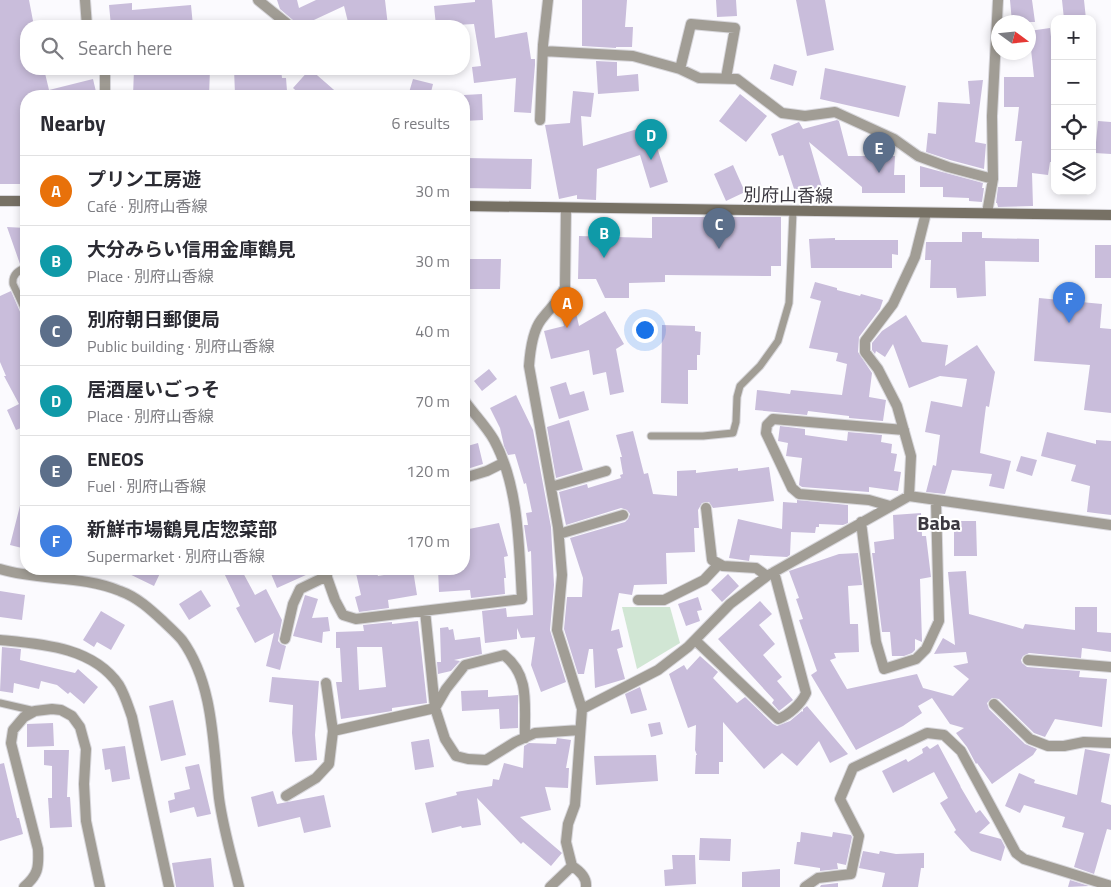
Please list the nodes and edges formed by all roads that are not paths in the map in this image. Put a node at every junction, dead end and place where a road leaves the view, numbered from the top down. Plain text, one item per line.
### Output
1 (85, 0) edge
2 (258, 0) edge
3 (548, 0) edge
4 (998, 0) edge
5 (87, 20) edge
6 (283, 20) edge
7 (543, 51) junction
8 (680, 69) junction
9 (105, 75) edge
10 (726, 78) junction
11 (105, 90) edge
12 (540, 120) dead end
13 (993, 179) junction
14 (0, 201) edge
15 (20, 201) edge
16 (470, 206) edge
17 (566, 208) junction
18 (793, 211) junction
19 (926, 213) junction
20 (987, 214) junction
21 (1111, 215) edge
22 (20, 270) edge
23 (20, 298) edge
24 (470, 408) edge
25 (904, 430) junction
26 (651, 436) dead end
27 (503, 463) junction
28 (606, 471) dead end
29 (470, 476) edge
30 (551, 487) junction
31 (909, 496) junction
32 (936, 501) junction
33 (890, 506) junction
34 (706, 508) dead end
35 (623, 515) dead end
36 (861, 522) junction
37 (1111, 525) edge
38 (559, 534) junction
39 (719, 564) junction
40 (0, 569) edge
41 (20, 574) edge
42 (771, 574) junction
43 (22, 575) edge
44 (321, 575) edge
45 (326, 575) edge
46 (638, 600) dead end
47 (425, 611) junction
48 (285, 639) dead end
49 (0, 640) edge
50 (695, 640) junction
51 (1028, 660) dead end
52 (1111, 667) edge
53 (326, 683) dead end
54 (0, 704) edge
55 (994, 704) dead end
56 (435, 708) junction
57 (582, 709) junction
58 (35, 711) junction
59 (333, 730) junction
60 (580, 730) junction
61 (525, 738) junction
62 (1111, 743) edge
63 (286, 796) dead end
64 (572, 866) junction
65 (1111, 886) edge
66 (24, 887) edge
67 (100, 887) edge
68 (169, 887) edge
69 (239, 887) edge
70 (550, 887) edge
71 (586, 887) edge
72 (805, 887) edge

1 - 5 street
2 - 6 street
3 - 7 street
4 - 13 street
7 - 8 street
7 - 12 street
8 - 10 street
8 - 10 street
9 - 11 street
10 - 13 street
13 - 20 street
14 - 15 main road
16 - 17 main road, 別府山香線
17 - 18 main road, 別府山香線
17 - 30 street
18 - 19 main road, 別府山香線
18 - 26 lane
19 - 20 main road, 別府山香線
19 - 25 street
20 - 21 main road, 別府山香線
22 - 23 lane
24 - 27 street
25 - 31 street
25 - 33 street
27 - 29 street
27 - 47 street
28 - 30 street
30 - 38 street
31 - 32 street
31 - 33 street
32 - 36 street
32 - 37 street
33 - 36 street
34 - 39 street
35 - 38 street
36 - 42 street
38 - 57 street
39 - 42 street
39 - 46 street
40 - 41 street
42 - 50 street
42 - 50 street
43 - 69 street
44 - 48 street
45 - 47 street
47 - 56 street
49 - 68 street
50 - 57 street
51 - 52 street
53 - 59 street
54 - 58 lane
55 - 62 street
56 - 59 street
56 - 61 street
56 - 61 street
57 - 60 street
58 - 66 street
58 - 67 street
59 - 63 street
60 - 61 street
60 - 64 street
64 - 70 street
64 - 71 street
65 - 72 street

